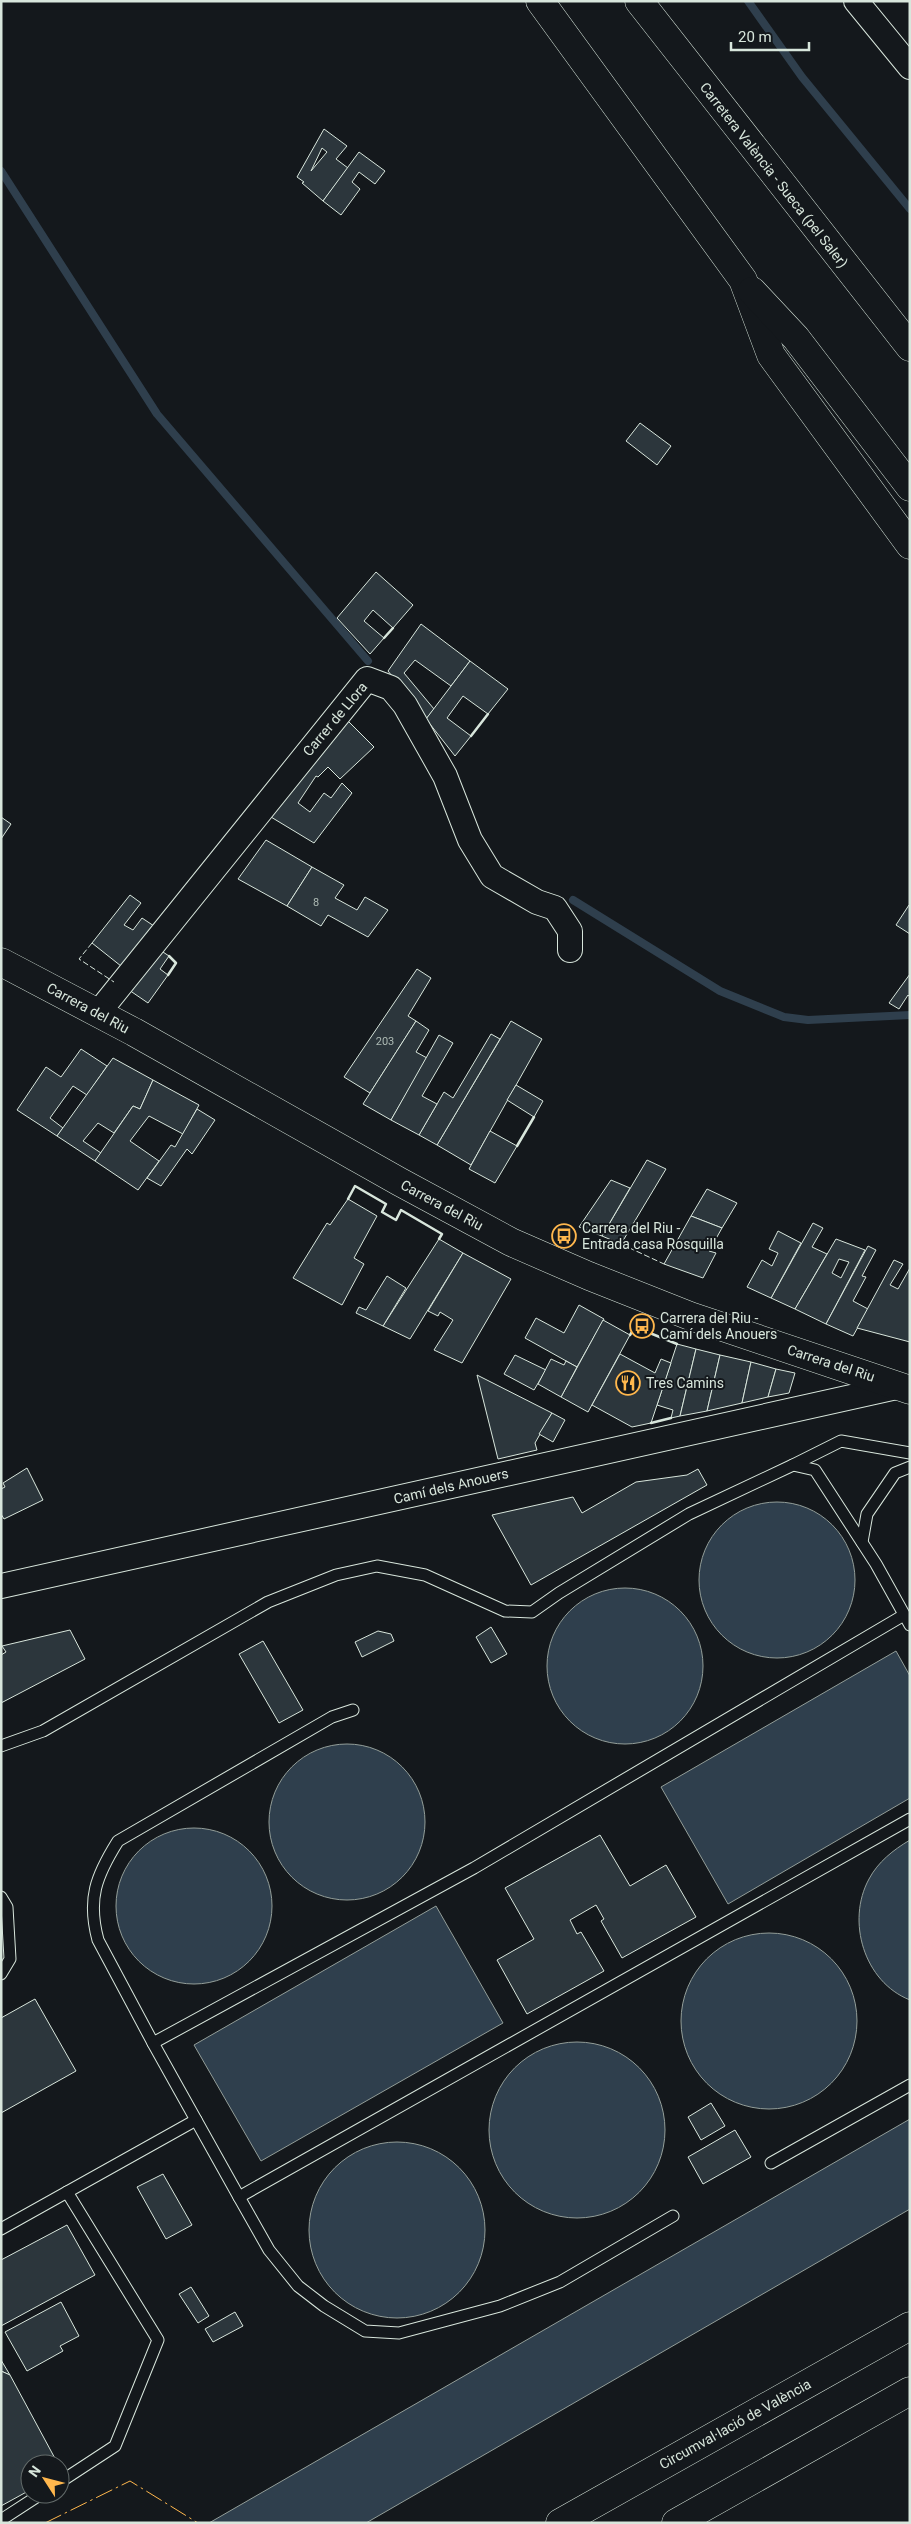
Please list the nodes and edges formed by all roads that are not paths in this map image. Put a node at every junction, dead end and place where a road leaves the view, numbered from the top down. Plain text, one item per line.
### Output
1 (540, 1) edge
2 (639, 1) edge
3 (856, 1) edge
4 (910, 67) edge
5 (743, 280) junction
6 (910, 347) edge
7 (909, 487) edge
8 (910, 545) edge
9 (570, 950) dead end
10 (1, 962) edge
11 (98, 1013) junction
12 (905, 1388) edge
13 (910, 1453) edge
14 (793, 1465) junction
15 (910, 1467) edge
16 (862, 1542) junction
17 (1, 1586) edge
18 (907, 1620) edge
19 (353, 1710) dead end
20 (1, 1746) edge
21 (910, 1819) edge
22 (1, 1897) edge
23 (1, 1974) edge
24 (153, 2043) junction
25 (910, 2085) edge
26 (196, 2120) junction
27 (771, 2163) dead end
28 (67, 2192) junction
29 (239, 2197) junction
30 (673, 2216) dead end
31 (1, 2229) edge
32 (910, 2326) edge
33 (910, 2391) edge
34 (70, 2476) edge
35 (26, 2504) edge
36 (1, 2520) edge
37 (560, 2523) edge
38 (676, 2523) edge

1 - 5 main road
2 - 6 main road, Carretera València - Sueca (pel Saler)
3 - 4 street
5 - 7 main road
5 - 8 main road
9 - 11 street, Carrer de Llora
10 - 11 main road, Carrera del Riu
11 - 12 main road, Carrera del Riu
12 - 17 street, Camí dels Anouers
13 - 14 lane
14 - 16 lane
14 - 20 lane
15 - 16 lane
16 - 18 lane
18 - 24 lane
19 - 24 lane
21 - 29 lane
22 - 23 lane
24 - 26 lane
25 - 27 lane
26 - 28 lane
26 - 29 lane
28 - 31 lane
28 - 34 lane
29 - 30 lane
32 - 37 main road, Circumval·lació de València
33 - 38 main road
35 - 36 lane

